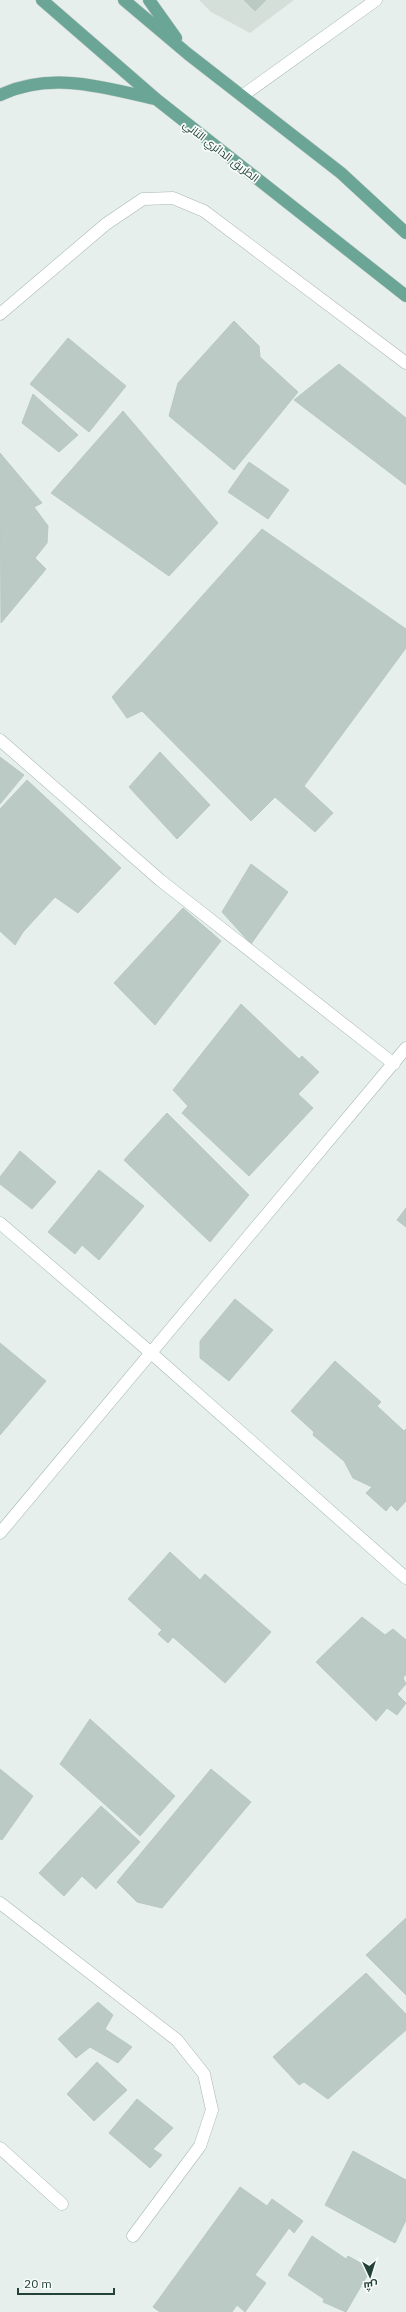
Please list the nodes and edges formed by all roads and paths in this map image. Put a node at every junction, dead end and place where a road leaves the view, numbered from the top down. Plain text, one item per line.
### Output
1 (42, 0) edge
2 (124, 0) edge
3 (149, 0) edge
4 (376, 0) edge
5 (188, 54) junction
6 (0, 95) edge
7 (242, 96) junction
8 (156, 100) junction
9 (406, 233) edge
10 (406, 296) edge
11 (0, 314) edge
12 (406, 362) edge
13 (0, 740) edge
14 (406, 1048) edge
15 (394, 1064) junction
16 (0, 1223) edge
17 (150, 1352) junction
18 (0, 1533) edge
19 (406, 1578) edge
20 (0, 1903) edge
21 (0, 2148) edge
22 (62, 2204) dead end
23 (133, 2236) dead end

1 - 8 main road, الطريق الدائري الثاني
2 - 5 main road
3 - 5 main road
4 - 7 street
5 - 7 main road
6 - 8 main road
7 - 9 main road
8 - 10 main road, الطريق الدائري الثاني
11 - 12 street
13 - 15 street
14 - 15 street
15 - 17 street
16 - 17 street
17 - 18 street
17 - 19 street
20 - 23 street
21 - 22 street

